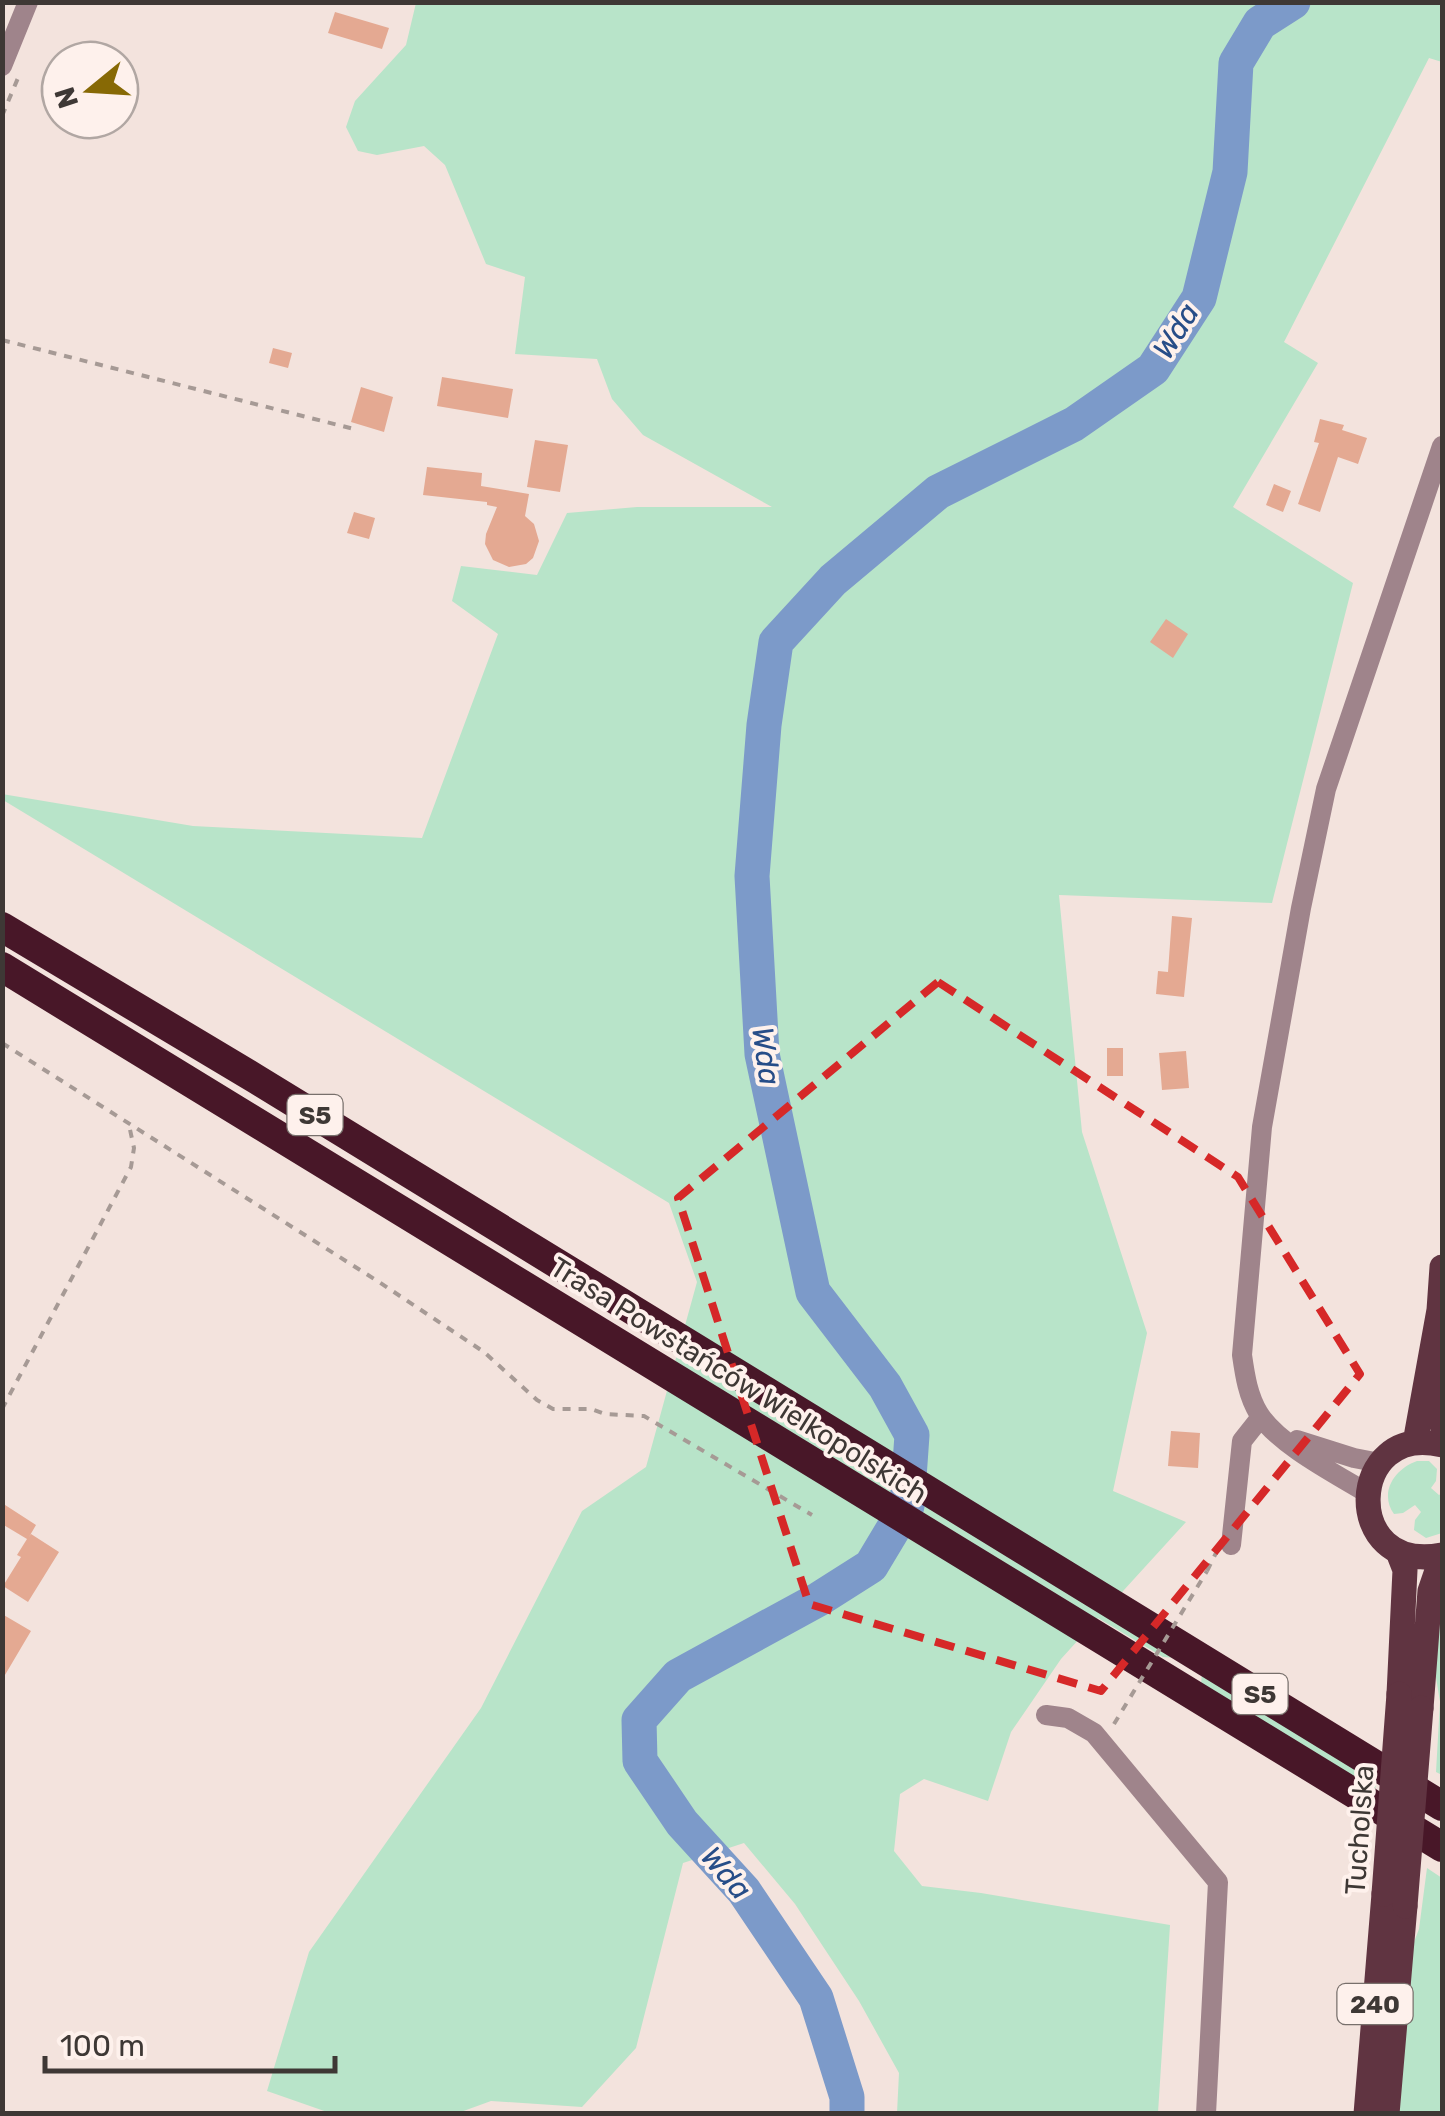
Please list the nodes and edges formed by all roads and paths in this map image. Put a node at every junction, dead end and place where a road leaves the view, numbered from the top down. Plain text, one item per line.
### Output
1 (28, 2) edge
2 (2, 66) edge
3 (2, 340) edge
4 (354, 429) dead end
5 (1442, 446) edge
6 (2, 927) edge
7 (2, 967) edge
8 (2, 1043) edge
9 (128, 1125) junction
10 (1442, 1267) edge
11 (1439, 1310) junction
12 (2, 1409) edge
13 (1260, 1417) junction
14 (1442, 1425) edge
15 (1276, 1433) junction
16 (1415, 1443) junction
17 (1442, 1445) edge
18 (1380, 1463) junction
19 (1367, 1493) junction
20 (812, 1514) dead end
21 (1231, 1545) dead end
22 (1398, 1552) junction
23 (1442, 1556) edge
24 (1206, 1571) dead end
25 (1410, 1701) junction
26 (1046, 1715) dead end
27 (1114, 1724) dead end
28 (1437, 1800) edge
29 (1442, 1847) edge
30 (1395, 1900) junction
31 (1206, 2114) edge
32 (1366, 2114) edge
33 (1387, 2114) edge

1 - 2 street
3 - 4 path
5 - 13 street
6 - 28 highway, Trasa Powstańców Wielkopolskich / S5
7 - 29 highway, Trasa Powstańców Wielkopolskich / S5
8 - 9 path
9 - 12 path
9 - 20 path
10 - 11 main road
11 - 14 main road
11 - 16 main road
13 - 15 street
13 - 21 street
15 - 18 street
15 - 19 street
16 - 17 main road
16 - 18 main road
18 - 19 main road
19 - 22 main road
22 - 23 main road
22 - 25 main road, Tucholska
23 - 25 main road, Tucholska
24 - 27 path, bridge
25 - 30 main road, Tucholska, bridge
26 - 31 street
30 - 32 main road, Tucholska / 240
30 - 33 main road, Tucholska

